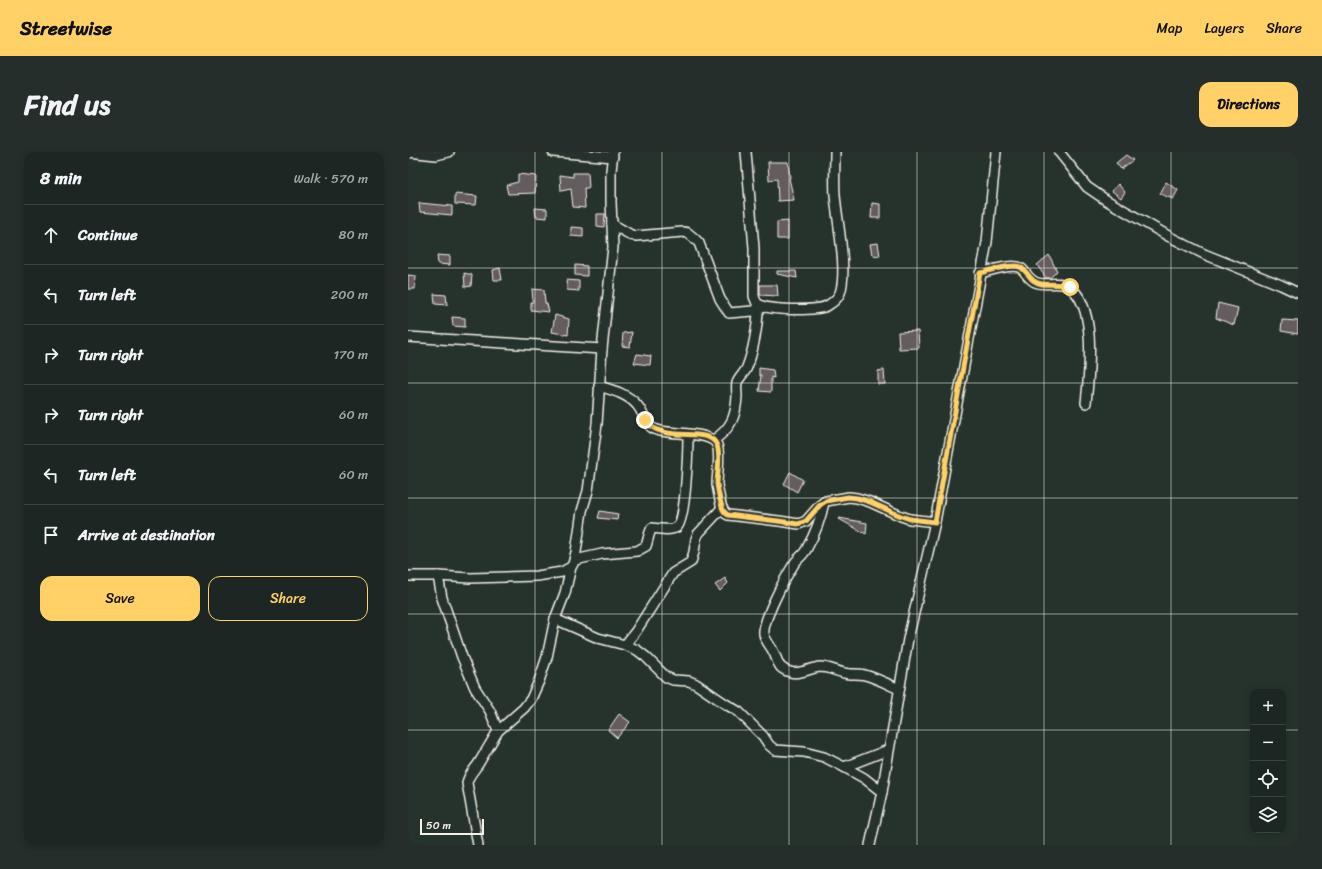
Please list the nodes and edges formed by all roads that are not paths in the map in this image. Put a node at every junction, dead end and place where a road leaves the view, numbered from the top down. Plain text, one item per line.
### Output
1 (408, 152) edge
2 (448, 152) edge
3 (553, 152) edge
4 (746, 152) edge
5 (835, 152) edge
6 (996, 152) edge
7 (1059, 152) edge
8 (613, 155) edge
9 (612, 224) junction
10 (980, 273) junction
11 (1298, 293) edge
12 (762, 308) junction
13 (408, 337) edge
14 (602, 349) junction
15 (599, 386) junction
16 (1086, 403) dead end
17 (688, 435) junction
18 (714, 440) junction
19 (824, 502) junction
20 (722, 508) junction
21 (935, 522) junction
22 (573, 563) junction
23 (408, 576) edge
24 (438, 576) junction
25 (555, 619) junction
26 (624, 645) junction
27 (899, 689) junction
28 (498, 731) junction
29 (888, 750) junction
30 (844, 767) junction
31 (882, 792) junction
32 (478, 845) edge
33 (870, 845) edge

1 - 2 street
3 - 8 street
4 - 12 street
5 - 12 street
6 - 10 street
7 - 11 street
8 - 9 street
9 - 12 street
9 - 14 street
10 - 16 street
10 - 21 street
12 - 18 street
13 - 14 street
14 - 15 street
15 - 17 street
15 - 22 street
17 - 18 street
17 - 22 street
18 - 20 street
19 - 20 street
19 - 21 street
19 - 27 street
20 - 26 street
21 - 27 street
22 - 24 street
22 - 25 street
23 - 24 street
24 - 28 street
25 - 26 street
25 - 28 street
26 - 30 street
27 - 29 street
28 - 32 street
29 - 30 street
29 - 31 street
30 - 31 street
31 - 33 street

